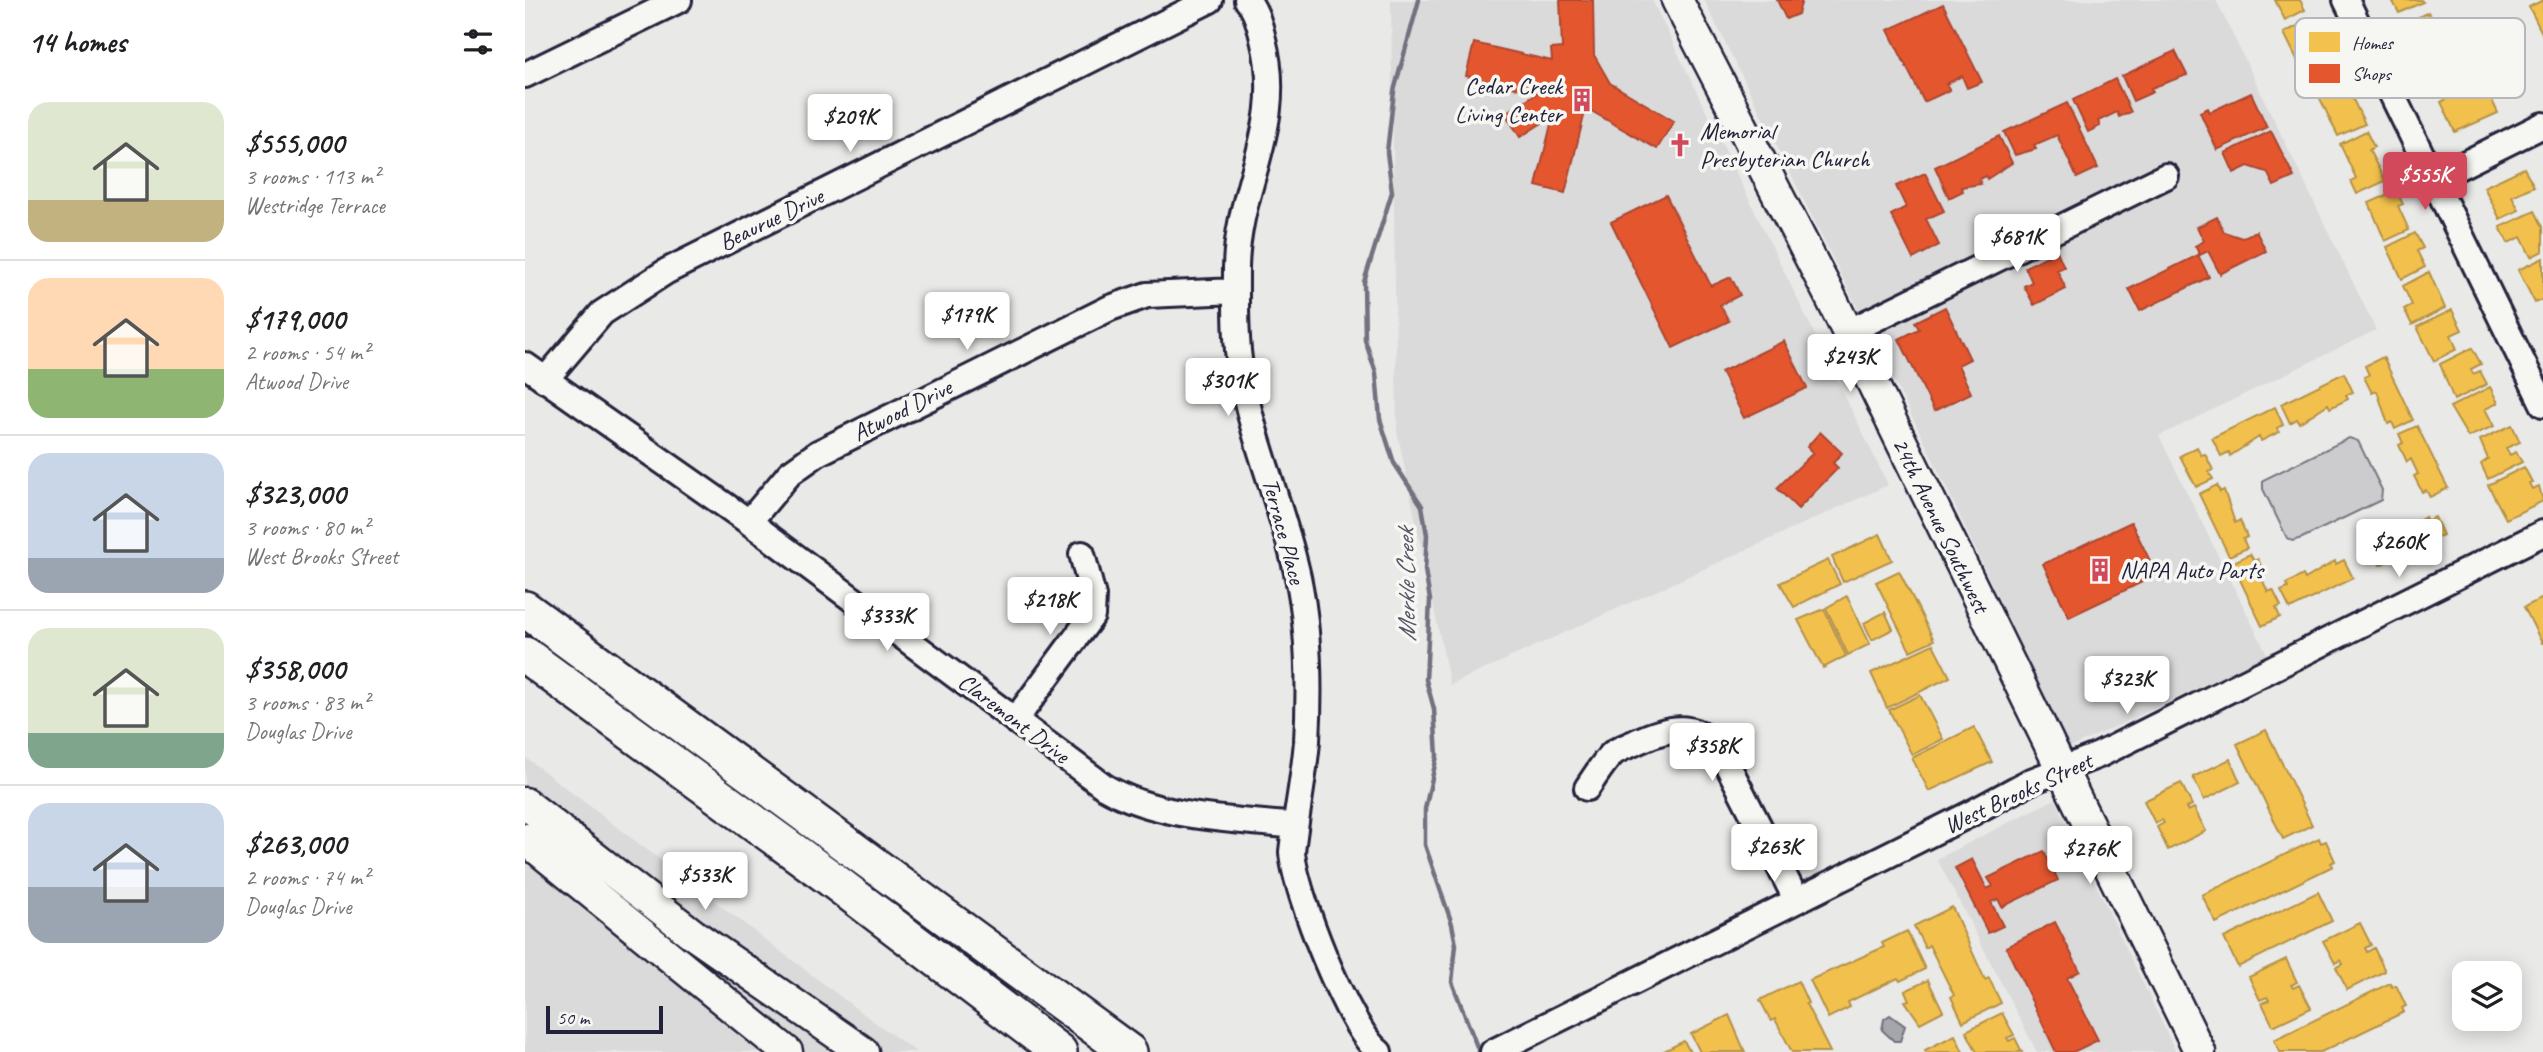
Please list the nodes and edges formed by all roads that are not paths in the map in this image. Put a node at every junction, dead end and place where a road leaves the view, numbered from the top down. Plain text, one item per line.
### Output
1 (679, 0) edge
2 (1210, 0) edge
3 (1247, 0) edge
4 (1677, 0) edge
5 (2346, 0) edge
6 (2355, 18) edge
7 (525, 75) edge
8 (2394, 98) edge
9 (2543, 125) edge
10 (2166, 176) dead end
11 (2434, 179) junction
12 (1236, 291) junction
13 (1848, 332) junction
14 (525, 365) edge
15 (545, 380) junction
16 (2543, 404) edge
17 (749, 522) junction
18 (2543, 533) edge
19 (1082, 554) dead end
20 (525, 609) edge
21 (525, 655) edge
22 (1016, 719) junction
23 (2060, 769) junction
24 (1587, 788) dead end
25 (525, 803) edge
26 (1294, 825) junction
27 (525, 839) edge
28 (1795, 899) junction
29 (1501, 1048) edge
30 (786, 1052) edge
31 (863, 1052) edge
32 (1059, 1052) edge
33 (1129, 1052) edge
34 (1379, 1052) edge
35 (2200, 1052) edge

1 - 7 street
2 - 15 street, Beaurue Drive
3 - 12 street, Terrace Place
4 - 13 main road, 24th Avenue Southwest
5 - 6 street
8 - 11 street
9 - 11 street
10 - 13 street
11 - 16 street
12 - 17 street, Atwood Drive
12 - 26 street, Terrace Place
13 - 23 main road, 24th Avenue Southwest
14 - 15 street, Claremont Drive
15 - 17 street, Claremont Drive
17 - 22 street, Claremont Drive
18 - 23 street, West Brooks Street
19 - 22 street
20 - 33 highway
21 - 32 highway
22 - 26 street, Claremont Drive
23 - 28 street, West Brooks Street
23 - 35 main road, 24th Avenue Southwest
24 - 28 street
25 - 31 main road
26 - 34 street, Terrace Place
27 - 30 main road
28 - 29 street, West Brooks Street

